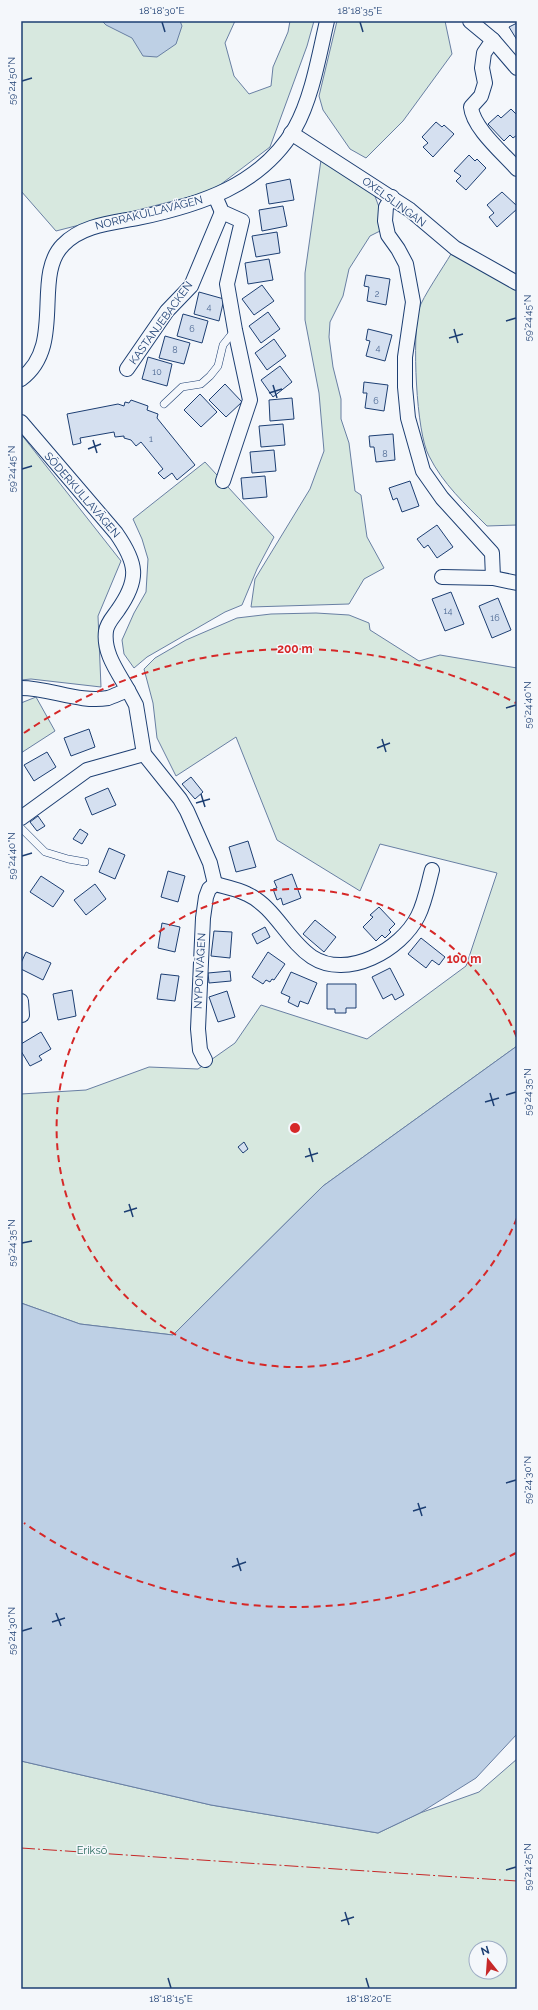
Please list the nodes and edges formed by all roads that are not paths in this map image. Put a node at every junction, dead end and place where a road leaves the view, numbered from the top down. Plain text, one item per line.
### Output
1 (327, 21) edge
2 (470, 21) edge
3 (493, 40) junction
4 (517, 68) edge
5 (291, 133) junction
6 (516, 167) edge
7 (215, 196) junction
8 (392, 197) junction
9 (222, 212) junction
10 (517, 284) edge
11 (235, 330) junction
12 (127, 369) dead end
13 (21, 379) edge
14 (164, 404) dead end
15 (21, 422) edge
16 (223, 481) dead end
17 (442, 577) dead end
18 (493, 578) junction
19 (517, 583) edge
20 (21, 688) edge
21 (128, 690) junction
22 (144, 754) junction
23 (21, 818) edge
24 (21, 828) edge
25 (85, 862) dead end
26 (432, 870) dead end
27 (216, 884) junction
28 (205, 1060) dead end

1 - 5 street, NORRAKULLAVÄGEN
2 - 3 street
3 - 4 street
3 - 6 street
5 - 7 street, NORRAKULLAVÄGEN
5 - 8 street, OXELSLINGAN
7 - 9 street
7 - 13 street, NORRAKULLAVÄGEN
8 - 10 street, OXELSLINGAN
8 - 18 street
9 - 11 street
9 - 12 street, KASTANJEBACKEN
11 - 14 lane
11 - 16 street
15 - 21 street, SÖDERKULLAVÄGEN
17 - 18 street
18 - 19 street
20 - 21 street
21 - 22 street
22 - 23 street
22 - 27 street
24 - 25 lane
26 - 27 street
27 - 28 street, NYPONVÄGEN

